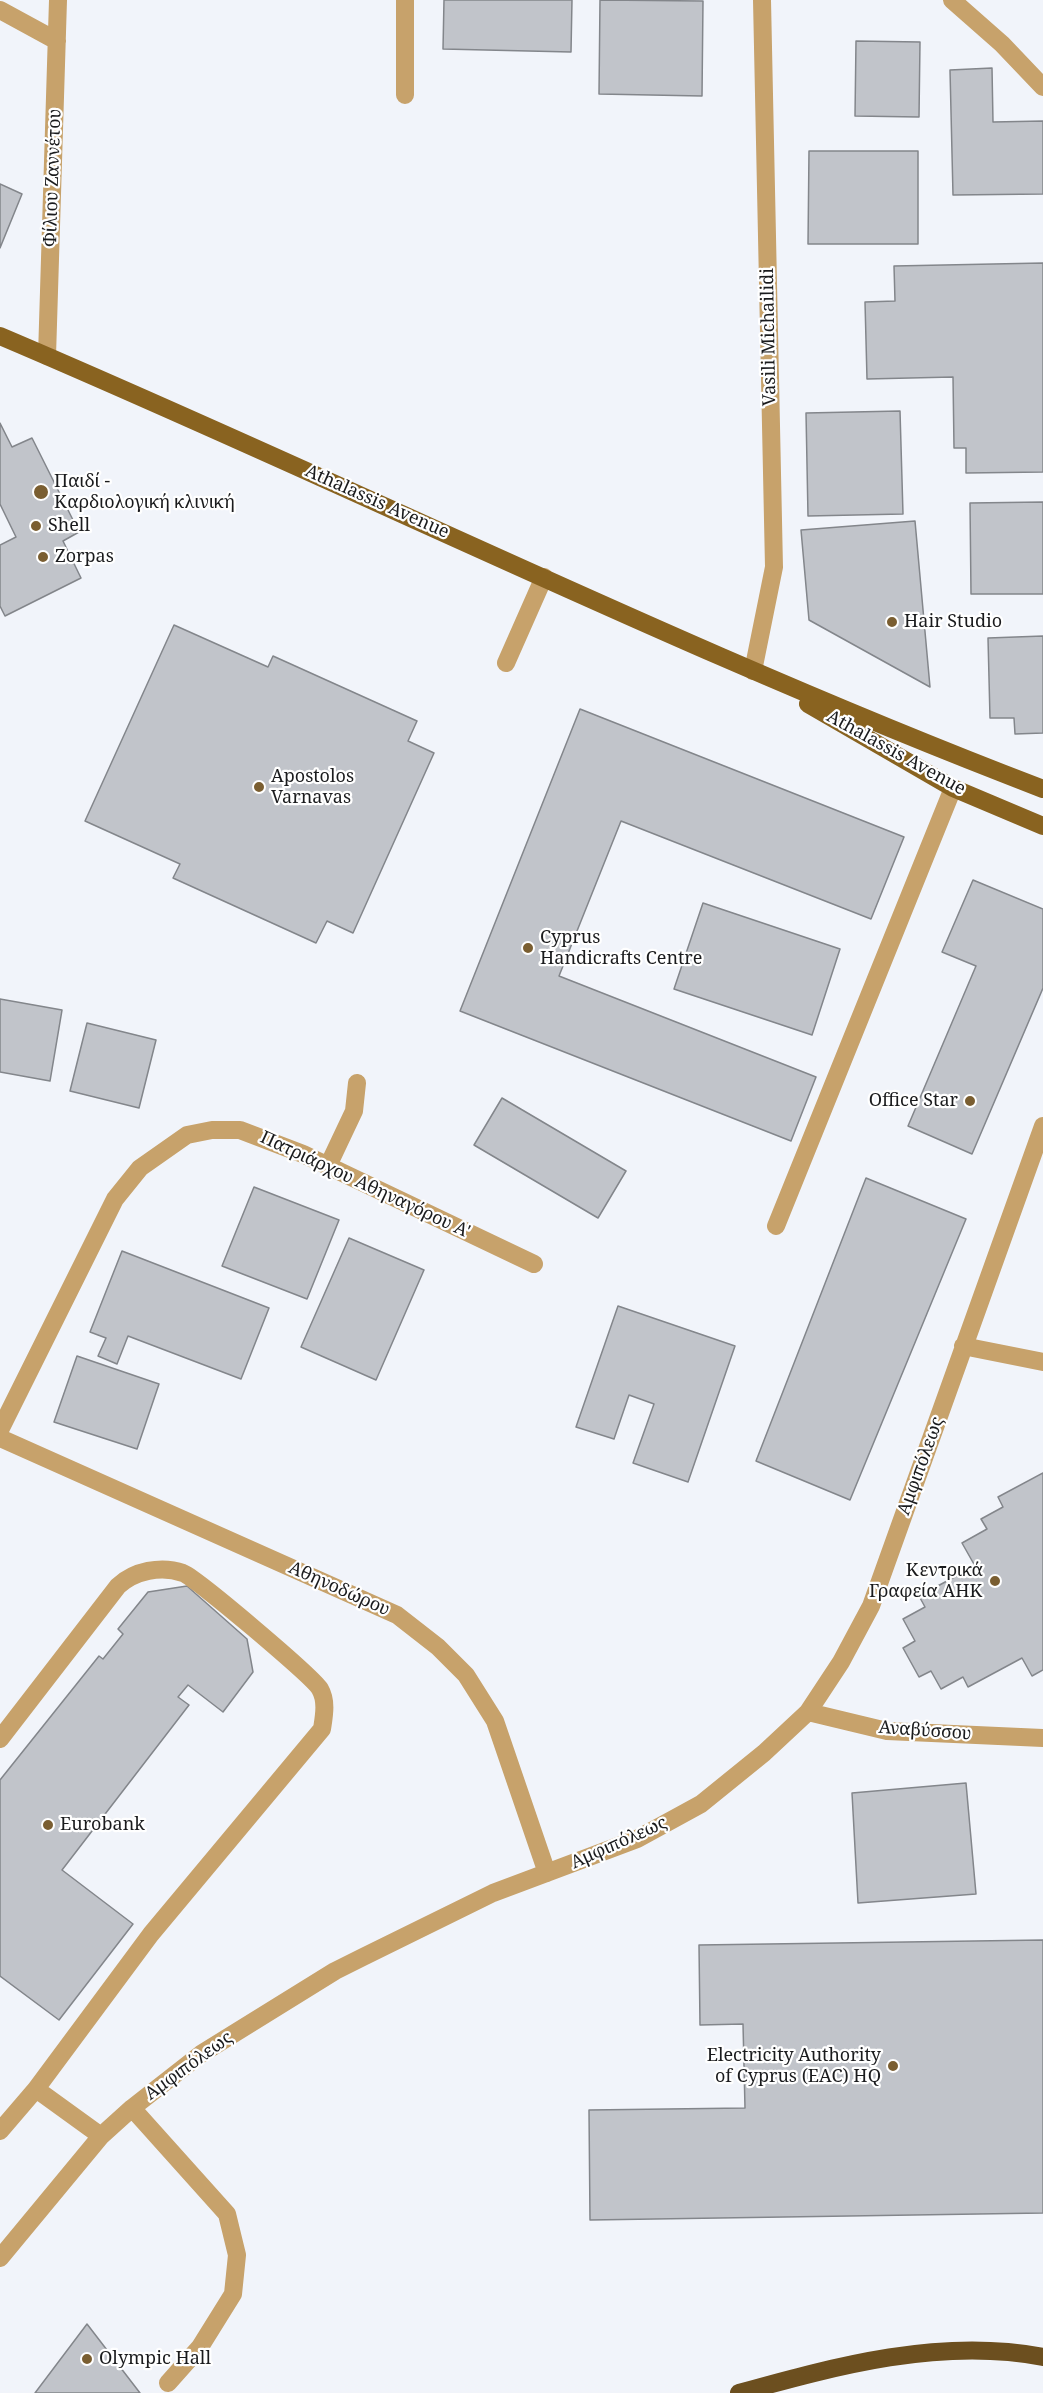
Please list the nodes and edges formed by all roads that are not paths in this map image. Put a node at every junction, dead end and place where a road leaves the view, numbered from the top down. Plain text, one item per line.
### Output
1 (58, 0) edge
2 (405, 0) edge
3 (762, 0) edge
4 (952, 0) edge
5 (0, 9) edge
6 (57, 41) junction
7 (1043, 87) edge
8 (405, 95) dead end
9 (0, 336) edge
10 (47, 356) junction
11 (544, 577) junction
12 (506, 663) dead end
13 (753, 671) junction
14 (1040, 785) edge
15 (953, 788) junction
16 (1043, 826) edge
17 (357, 1083) dead end
18 (1043, 1126) edge
19 (328, 1166) junction
20 (776, 1226) dead end
21 (534, 1264) dead end
22 (963, 1346) junction
23 (1043, 1362) edge
24 (0, 1430) edge
25 (0, 1438) edge
26 (808, 1712) junction
27 (1043, 1738) edge
28 (0, 1739) edge
29 (548, 1874) junction
30 (36, 2089) junction
31 (132, 2108) junction
32 (0, 2132) edge
33 (101, 2136) junction
34 (0, 2258) edge
35 (1043, 2357) edge
36 (168, 2383) dead end
37 (739, 2393) edge

1 - 6 street, Φίλιου Ζαννέτου
2 - 8 street
3 - 13 street, Vasili Michailidi
4 - 7 street
5 - 6 street
6 - 10 street, Φίλιου Ζαννέτου
9 - 10 main road, Athalassis Avenue
10 - 11 main road, Athalassis Avenue
11 - 12 street
11 - 13 main road, Athalassis Avenue
13 - 14 main road, Athalassis Avenue
13 - 15 main road, Athalassis Avenue
15 - 16 main road, Athalassis Avenue
15 - 20 street
17 - 19 street
18 - 22 street, Αμφιπόλεως
19 - 21 street, Πατριάρχου Αθηναγόρου Α'
19 - 24 street, Πατριάρχου Αθηναγόρου Α'
22 - 23 street
22 - 26 street, Αμφιπόλεως
25 - 29 street, Αθηνοδώρου
26 - 27 street, Αναβύσσου
26 - 29 street, Αμφιπόλεως
28 - 30 street
29 - 31 street, Αμφιπόλεως
30 - 32 street
30 - 33 street
31 - 33 street, Αμφιπόλεως
31 - 36 street
33 - 34 street, Αμφιπόλεως
35 - 37 highway

